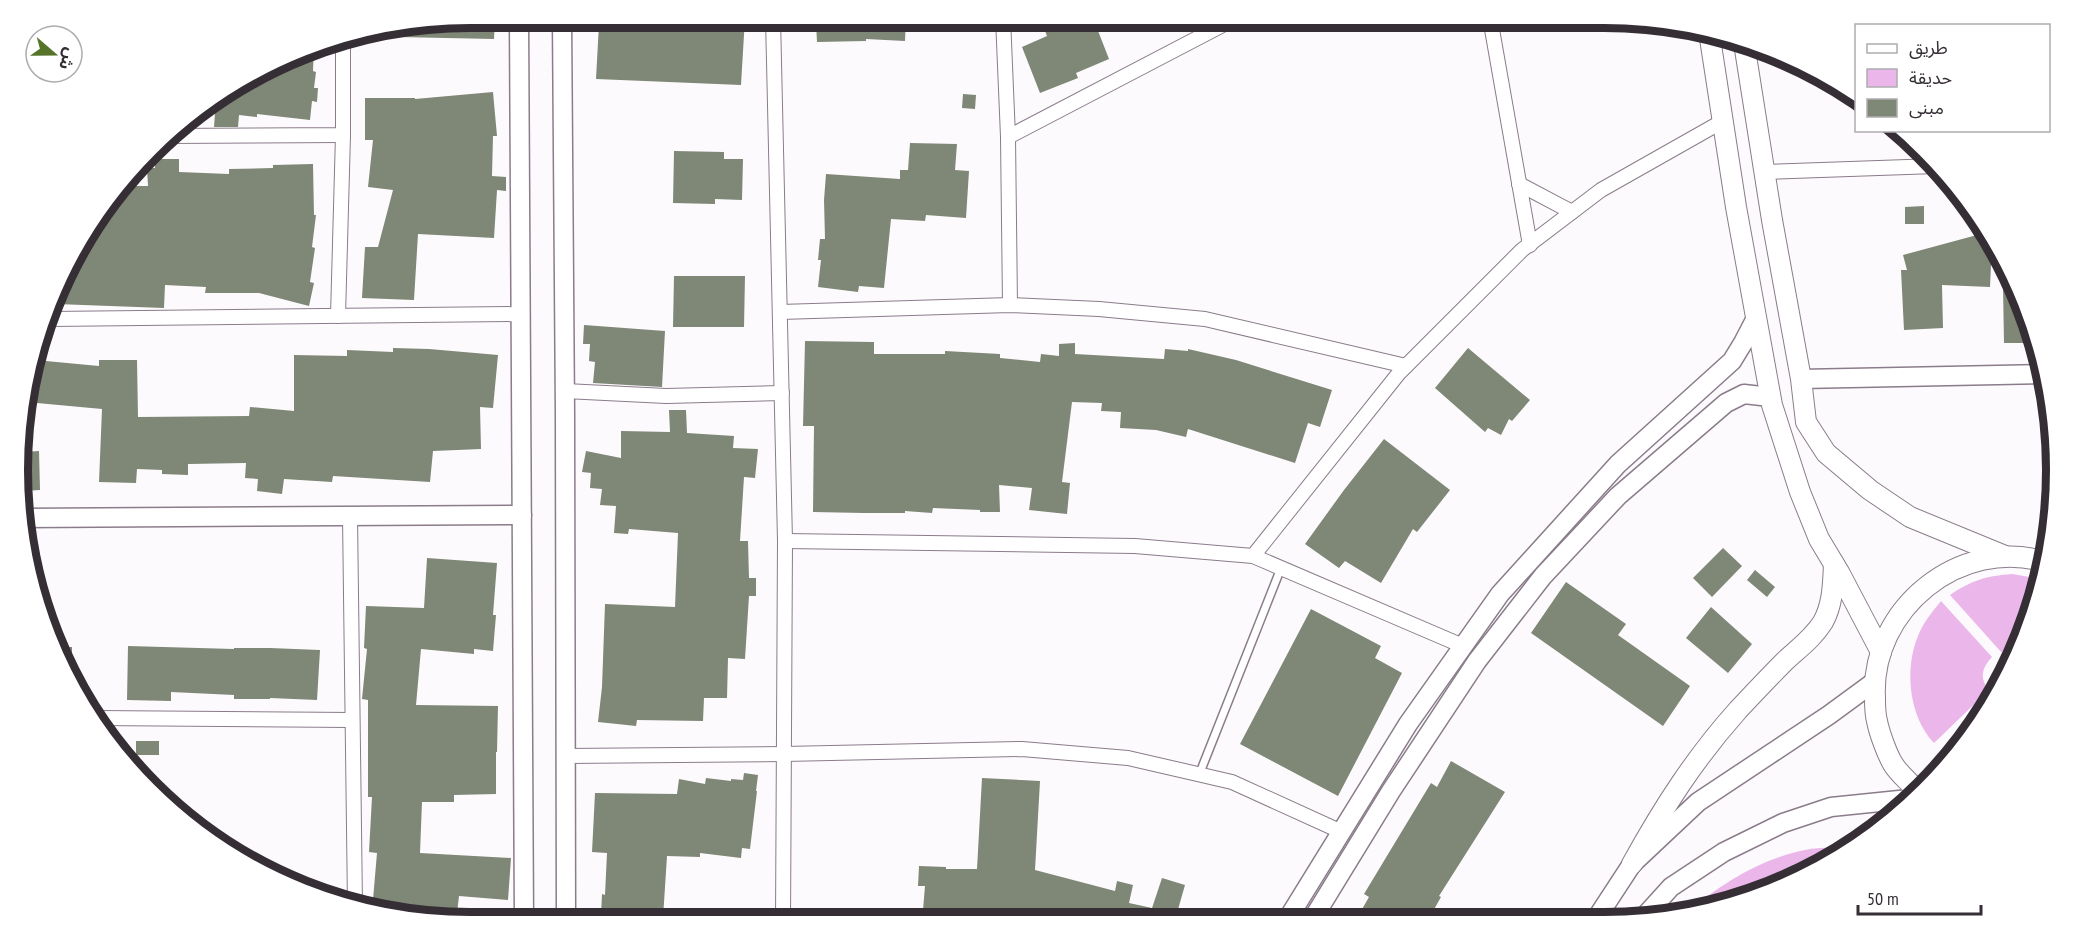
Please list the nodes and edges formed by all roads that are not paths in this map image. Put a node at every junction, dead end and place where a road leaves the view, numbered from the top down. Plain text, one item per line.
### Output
1 (519, 28) edge
2 (562, 28) edge
3 (773, 28) edge
4 (1004, 28) edge
5 (1217, 28) edge
6 (1492, 28) edge
7 (1711, 42) edge
8 (344, 47) edge
9 (1745, 52) edge
10 (1723, 121) junction
11 (343, 135) junction
12 (182, 136) edge
13 (1008, 137) junction
14 (1924, 166) edge
15 (1764, 172) junction
16 (1519, 184) junction
17 (1572, 212) junction
18 (1530, 245) junction
19 (1010, 305) junction
20 (780, 312) junction
21 (521, 314) junction
22 (338, 316) junction
23 (1756, 318) junction
24 (55, 319) edge
25 (1406, 366) junction
26 (2035, 374) edge
27 (1801, 379) junction
28 (565, 391) junction
29 (782, 393) junction
30 (1770, 397) junction
31 (522, 515) junction
32 (350, 516) junction
33 (31, 518) edge
34 (785, 541) junction
35 (1253, 556) junction
36 (2005, 556) junction
37 (2036, 560) edge
38 (1834, 564) junction
39 (1281, 568) junction
40 (1463, 646) junction
41 (1881, 652) junction
42 (1874, 682) junction
43 (104, 718) edge
44 (352, 720) junction
45 (784, 754) junction
46 (566, 756) junction
47 (1199, 775) junction
48 (1913, 786) edge
49 (1898, 800) edge
50 (1342, 832) junction
51 (1632, 864) junction
52 (355, 897) edge
53 (1650, 910) edge
54 (524, 912) edge
55 (566, 912) edge
56 (783, 912) edge
57 (1292, 912) edge
58 (1317, 912) edge
59 (1601, 912) edge

1 - 21 street
2 - 28 street
3 - 20 street
4 - 13 street
5 - 13 street
6 - 16 street
7 - 10 main road
8 - 11 street
9 - 15 main road
10 - 17 street
10 - 23 main road
11 - 12 street
11 - 22 street
13 - 19 street
14 - 15 street
15 - 27 main road
16 - 17 street
16 - 18 street
17 - 18 street
18 - 25 street
19 - 20 street
19 - 25 street
20 - 29 street
21 - 22 street
21 - 31 street
22 - 24 street
23 - 30 main road
23 - 40 street
25 - 35 street
26 - 27 street
27 - 36 main road
28 - 29 street
28 - 46 street
29 - 34 street
30 - 38 main road
30 - 58 street
31 - 32 street
31 - 54 street
32 - 33 street
32 - 44 street
34 - 35 street
34 - 45 street
35 - 39 street
36 - 37 main road
36 - 41 main road
38 - 41 main road
38 - 51 main road
39 - 40 street
39 - 47 lane
40 - 50 street
41 - 42 main road
42 - 48 main road
42 - 51 street
43 - 44 street
44 - 52 street
45 - 46 street
45 - 47 street
45 - 56 street
46 - 55 street
47 - 50 street
49 - 53 street
50 - 57 street
51 - 59 street

